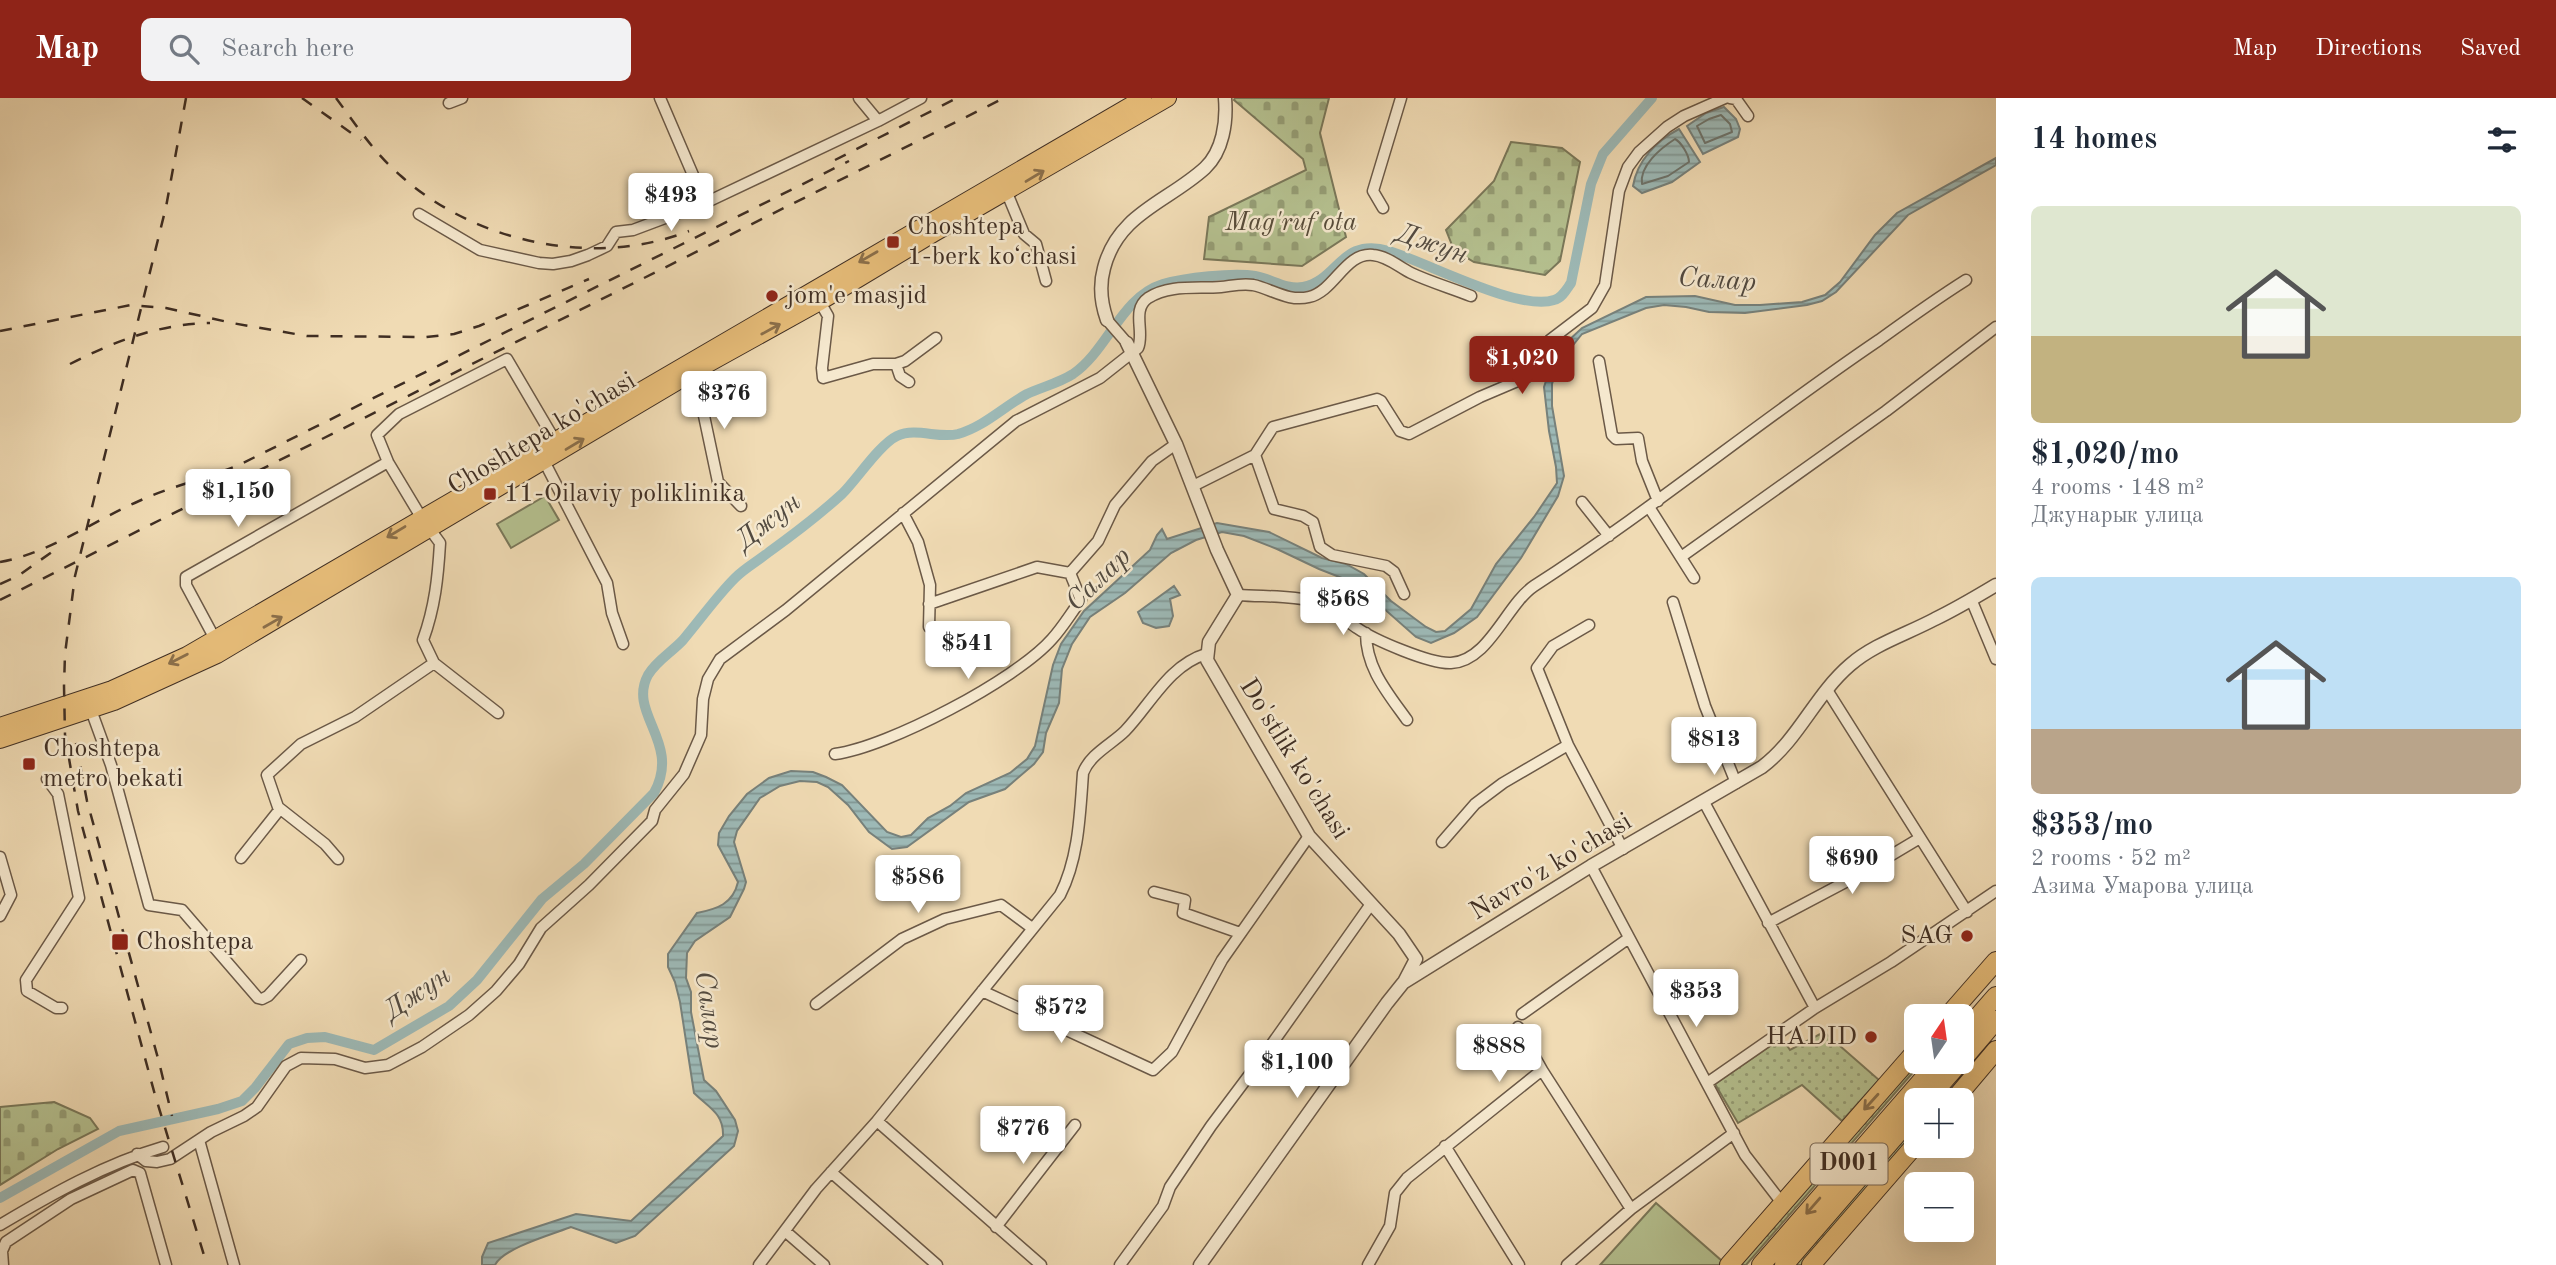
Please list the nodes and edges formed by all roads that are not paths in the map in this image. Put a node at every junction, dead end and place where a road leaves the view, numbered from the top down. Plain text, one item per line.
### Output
1 (462, 98) edge
2 (660, 98) edge
3 (859, 98) edge
4 (921, 98) edge
5 (1168, 98) edge
6 (1225, 98) edge
7 (1401, 98) edge
8 (1725, 98) edge
9 (1730, 98) edge
10 (449, 103) dead end
11 (1138, 106) edge
12 (1748, 116) dead end
13 (878, 121) junction
14 (1007, 193) junction
15 (705, 203) junction
16 (1383, 208) dead end
17 (419, 214) dead end
18 (1966, 280) dead end
19 (1046, 281) dead end
20 (1471, 296) dead end
21 (820, 302) junction
22 (1107, 320) joint
23 (1996, 327) edge
24 (936, 338) dead end
25 (1129, 348) junction
26 (1599, 361) dead end
27 (895, 364) junction
28 (692, 373) junction
29 (909, 382) dead end
30 (554, 439) junction
31 (1175, 444) junction
32 (1255, 455) junction
33 (544, 461) junction
34 (388, 462) junction
35 (1194, 486) junction
36 (1583, 502) dead end
37 (1654, 504) junction
38 (741, 506) dead end
39 (903, 513) junction
40 (426, 523) junction
41 (1609, 536) junction
42 (1681, 557) junction
43 (1070, 573) junction
44 (1694, 578) dead end
45 (1996, 585) edge
46 (1238, 594) junction
47 (1404, 594) dead end
48 (1971, 599) junction
49 (1673, 603) dead end
50 (929, 604) junction
51 (1588, 625) dead end
52 (929, 627) dead end
53 (1366, 633) junction
54 (215, 639) junction
55 (623, 644) dead end
56 (1206, 654) junction
57 (1996, 659) edge
58 (434, 663) junction
59 (1827, 690) junction
60 (90, 710) junction
61 (498, 713) dead end
62 (1407, 720) dead end
63 (0, 726) edge
64 (0, 740) edge
65 (1568, 745) junction
66 (835, 754) dead end
67 (47, 779) dead end
68 (1736, 783) junction
69 (1704, 802) junction
70 (281, 809) junction
71 (1309, 836) junction
72 (1920, 838) junction
73 (1442, 842) dead end
74 (1623, 849) junction
75 (0, 857) edge
76 (241, 858) dead end
77 (338, 859) dead end
78 (1591, 866) junction
79 (1996, 891) edge
80 (1154, 892) dead end
81 (1371, 904) junction
82 (1966, 912) junction
83 (0, 916) edge
84 (1768, 923) junction
85 (1032, 928) junction
86 (1240, 933) junction
87 (1629, 938) junction
88 (1416, 959) junction
89 (301, 960) dead end
90 (1996, 961) edge
91 (1426, 971) junction
92 (1404, 983) junction
93 (982, 991) junction
94 (1996, 996) edge
95 (816, 1004) dead end
96 (1958, 1004) edge
97 (62, 1008) dead end
98 (1815, 1008) junction
99 (1522, 1014) dead end
100 (1996, 1020) edge
101 (1974, 1021) edge
102 (1518, 1027) dead end
103 (1974, 1046) edge
104 (1996, 1049) edge
105 (1904, 1065) edge
106 (1542, 1070) junction
107 (1928, 1074) edge
108 (1950, 1074) edge
109 (1707, 1083) junction
110 (1937, 1088) edge
111 (1964, 1088) edge
112 (877, 1122) junction
113 (1075, 1125) dead end
114 (1904, 1126) edge
115 (1734, 1133) junction
116 (199, 1140) junction
117 (1445, 1146) junction
118 (163, 1147) dead end
119 (139, 1156) junction
120 (1904, 1158) edge
121 (138, 1170) junction
122 (831, 1172) junction
123 (1782, 1203) junction
124 (1631, 1209) junction
125 (0, 1225) edge
126 (996, 1227) junction
127 (785, 1231) junction
128 (3, 1265) edge
129 (166, 1265) edge
130 (234, 1265) edge
131 (759, 1265) edge
132 (824, 1265) edge
133 (937, 1265) edge
134 (1041, 1265) edge
135 (1120, 1265) edge
136 (1200, 1265) edge
137 (1368, 1265) edge
138 (1519, 1265) edge
139 (1567, 1265) edge
140 (1729, 1265) edge
141 (1761, 1265) edge
142 (1784, 1265) edge
143 (1811, 1265) edge

1 - 10 street
2 - 15 street
3 - 13 street
4 - 13 street
5 - 11 main road, Choshtepa ko'chasi
6 - 22 street
7 - 16 street
8 - 32 street
9 - 12 street
14 -> 11 main road, Choshtepa ko'chasi
11 -> 30 main road, Choshtepa ko'chasi
13 - 15 street
14 - 19 street
14 - 21 main road, Choshtepa ko'chasi
15 - 17 street
18 - 37 street
20 - 25 street
21 - 27 street
28 -> 21 main road, Choshtepa ko'chasi
22 - 25 street
23 - 42 street
24 - 27 street
25 - 31 street
25 - 39 street
26 - 37 street
27 - 29 street
33 -> 28 main road, Choshtepa ko'chasi
28 - 38 street
30 - 34 street
30 - 40 main road, Choshtepa ko'chasi
31 - 35 street
31 - 43 street
32 - 35 street
32 - 47 street
33 - 40 main road, Choshtepa ko'chasi
33 - 55 street
34 - 40 street
34 - 54 street
35 - 46 street
36 - 41 street
37 - 41 street
37 - 42 street
39 - 50 street
39 - 116 street
40 -> 54 main road, Choshtepa ko'chasi
40 - 58 street
60 -> 40 main road, Choshtepa ko'chasi
41 - 53 street
42 - 44 street
43 - 50 street
43 - 66 street
45 - 48 street, Navro'z ko'chasi
46 - 53 street
46 - 56 street
48 - 57 street
48 - 59 street, Navro'z ko'chasi
49 - 68 street
50 - 52 street
51 - 65 street
53 - 62 street
54 -> 63 main road, Choshtepa ko'chasi
56 - 71 street, Do'stlik ko'chasi
56 - 85 street
58 - 61 street
58 - 70 street
59 - 68 street, Navro'z ko'chasi
59 - 72 street
60 - 64 main road, Choshtepa ko'chasi
60 - 89 street
65 - 73 street
65 - 74 street
67 - 97 street
68 - 69 street, Navro'z ko'chasi
69 - 74 street, Navro'z ko'chasi
69 - 84 street
70 - 76 street
70 - 77 street
71 - 81 street, Do'stlik ko'chasi
71 - 86 street
72 - 82 street
72 - 84 street
74 - 78 street, Navro'z ko'chasi
75 - 83 street
78 - 87 street
78 - 91 street, Navro'z ko'chasi
79 - 82 street
80 - 86 street
81 - 88 street, Do'stlik ko'chasi
81 - 135 street
82 - 98 street
84 - 98 street
85 - 93 street
85 - 95 street
86 - 93 street
87 - 99 street
87 - 109 street
88 - 91 street, Do'stlik ko'chasi
88 - 92 street
90 - 96 highway
91 - 92 street, Navro'z ko'chasi
92 - 136 street, Navro'z ko'chasi
93 - 112 street
94 - 101 highway
98 - 109 street
100 - 103 highway
102 - 106 street
104 - 111 highway
105 -> 123 highway
106 - 117 street
106 - 124 street
107 -> 141 highway, D001
108 - 110 highway
109 - 115 street
112 - 122 street
112 - 126 street
113 - 126 street
114 - 142 highway, D001
115 - 123 street
115 - 124 street
116 - 119 street
116 - 130 street
117 - 137 street
117 - 138 street
118 - 119 street
119 - 121 street
119 - 125 street
120 - 143 highway
121 - 128 street
121 - 129 street
122 - 127 street
122 - 133 street
123 - 140 highway
124 - 139 street
126 - 134 street
127 - 131 street
127 - 132 street

